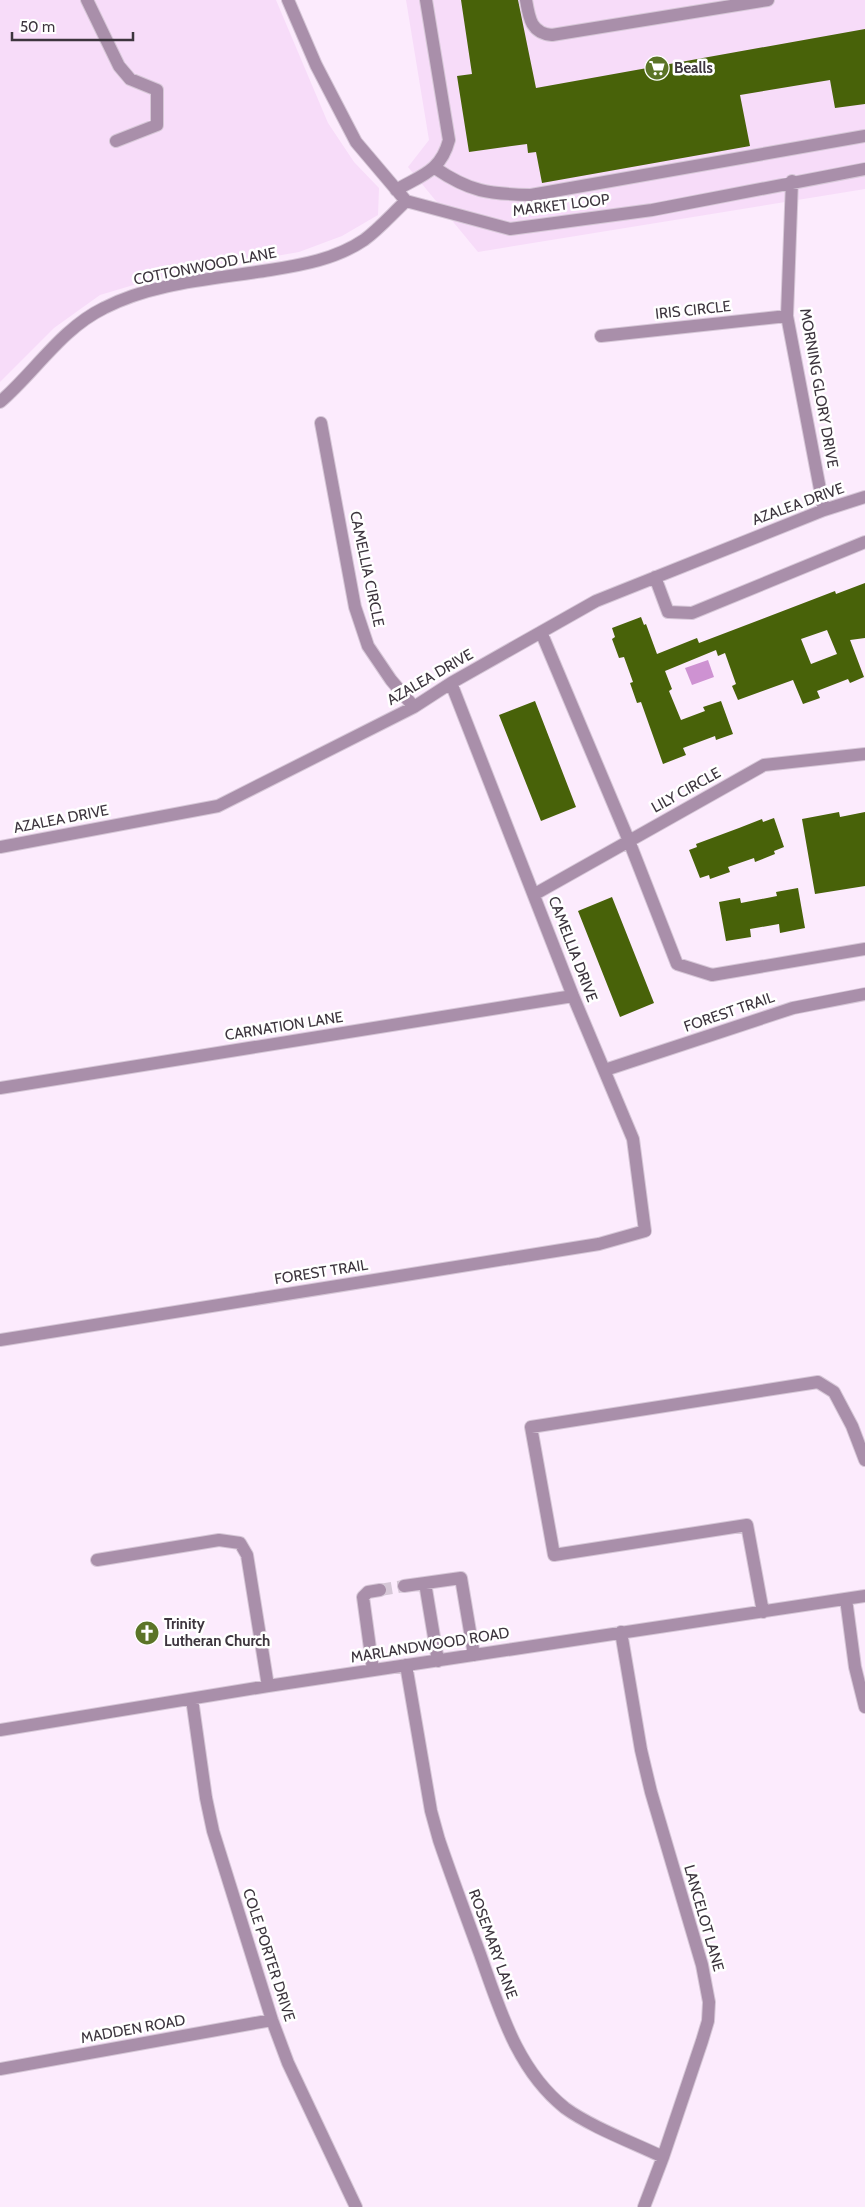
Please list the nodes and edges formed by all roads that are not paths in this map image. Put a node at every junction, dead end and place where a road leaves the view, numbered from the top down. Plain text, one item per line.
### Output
1 (87, 0) edge
2 (288, 0) edge
3 (426, 0) edge
4 (526, 0) edge
5 (768, 0) edge
6 (865, 136) edge
7 (116, 141) dead end
8 (435, 168) junction
9 (865, 168) edge
10 (792, 181) junction
11 (396, 190) junction
12 (406, 201) junction
13 (787, 316) junction
14 (601, 336) dead end
15 (0, 402) edge
16 (321, 423) dead end
17 (865, 497) edge
18 (824, 510) junction
19 (865, 542) edge
20 (655, 577) junction
21 (541, 632) junction
22 (451, 683) junction
23 (414, 708) junction
24 (865, 754) edge
25 (629, 840) junction
26 (0, 847) edge
27 (535, 894) junction
28 (865, 949) edge
29 (865, 994) edge
30 (573, 996) junction
31 (606, 1070) junction
32 (0, 1088) edge
33 (645, 1231) joint
34 (0, 1340) edge
35 (865, 1460) edge
36 (97, 1560) dead end
37 (425, 1583) junction
38 (404, 1586) tunnel mouth
39 (380, 1590) tunnel mouth
40 (865, 1596) edge
41 (846, 1599) junction
42 (763, 1612) junction
43 (621, 1632) junction
44 (474, 1655) junction
45 (438, 1660) junction
46 (406, 1665) junction
47 (373, 1670) junction
48 (268, 1686) junction
49 (192, 1699) junction
50 (865, 1707) edge
51 (0, 1730) edge
52 (272, 2020) junction
53 (0, 2069) edge
54 (663, 2157) junction
55 (356, 2207) edge
56 (644, 2207) edge

1 - 7 street
2 - 11 street
3 - 8 street
4 - 5 street
6 - 8 street
8 - 11 street
9 - 10 street, MARKET LOOP
10 - 12 street, MARKET LOOP
10 - 13 street, MORNING GLORY DRIVE
11 - 12 street
12 - 15 street, COTTONWOOD LANE
13 - 14 street, IRIS CIRCLE
13 - 18 street, MORNING GLORY DRIVE
16 - 23 street, CAMELLIA CIRCLE
17 - 18 street, AZALEA DRIVE
18 - 20 street, AZALEA DRIVE
19 - 20 street
20 - 21 street, AZALEA DRIVE
21 - 22 street, AZALEA DRIVE
21 - 25 street
22 - 23 street, AZALEA DRIVE
22 - 27 street, CAMELLIA DRIVE
23 - 26 street, AZALEA DRIVE
24 - 25 street, LILY CIRCLE
25 - 27 street, LILY CIRCLE
25 - 28 street
27 - 30 street, CAMELLIA DRIVE
29 - 31 street, FOREST TRAIL
30 - 31 street, CAMELLIA DRIVE
30 - 32 street, CARNATION LANE
31 - 33 street, CAMELLIA DRIVE
33 - 34 street, FOREST TRAIL
35 - 42 street
36 - 48 street
37 - 38 street
37 - 44 street
37 - 45 street
39 - 47 street
40 - 41 street, MARLANDWOOD ROAD
41 - 42 street, MARLANDWOOD ROAD
41 - 50 street
42 - 43 street, MARLANDWOOD ROAD
43 - 44 street, MARLANDWOOD ROAD
43 - 54 street, LANCELOT LANE
44 - 45 street, MARLANDWOOD ROAD
45 - 46 street, MARLANDWOOD ROAD
46 - 47 street, MARLANDWOOD ROAD
46 - 54 street, ROSEMARY LANE
47 - 48 street, MARLANDWOOD ROAD
48 - 49 street, MARLANDWOOD ROAD
49 - 51 street, MARLANDWOOD ROAD
49 - 52 street, COLE PORTER DRIVE
52 - 53 street, MADDEN ROAD
52 - 55 street, COLE PORTER DRIVE
54 - 56 street, LANCELOT LANE

